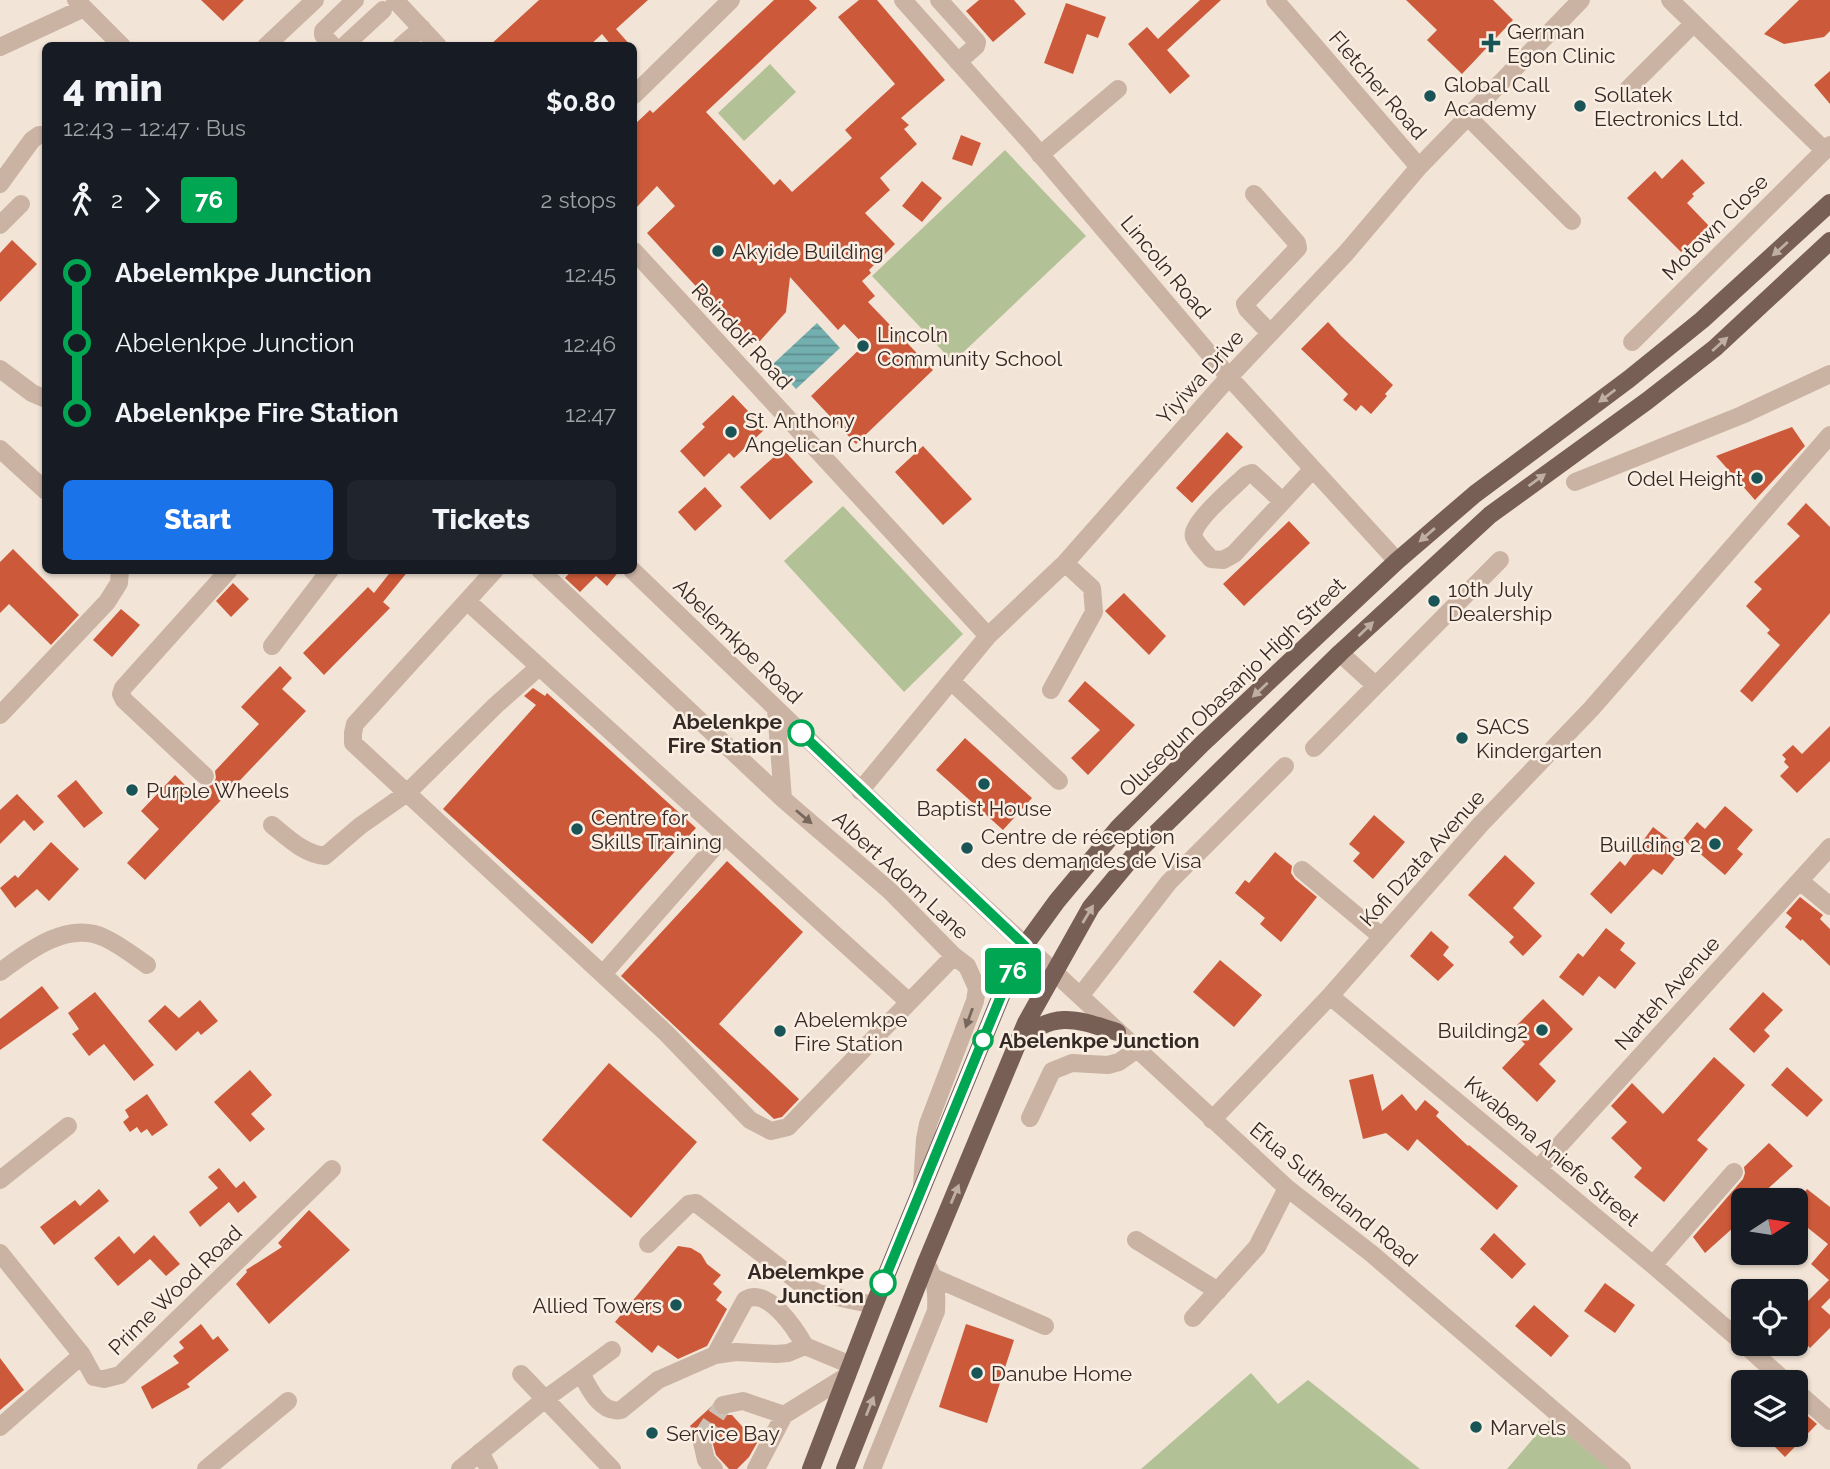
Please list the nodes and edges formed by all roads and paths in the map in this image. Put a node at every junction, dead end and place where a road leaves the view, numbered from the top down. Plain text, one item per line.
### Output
1 (355, 0) edge
2 (731, 0) edge
3 (930, 0) edge
4 (939, 0) edge
5 (1275, 0) edge
6 (1581, 0) edge
7 (1670, 0) edge
8 (313, 2) edge
9 (80, 4) edge
10 (906, 4) edge
11 (389, 5) edge
12 (331, 23) junction
13 (1694, 23) junction
14 (422, 28) junction
15 (118, 42) edge
16 (271, 42) edge
17 (329, 42) edge
18 (348, 42) edge
19 (406, 42) edge
20 (435, 42) edge
21 (0, 47) edge
22 (958, 62) junction
23 (1118, 89) dead end
24 (1627, 90) dead end
25 (637, 92) edge
26 (1468, 117) junction
27 (42, 135) edge
28 (1827, 148) edge
29 (1040, 155) junction
30 (1419, 167) junction
31 (0, 184) edge
32 (1254, 194) dead end
33 (1830, 203) edge
34 (21, 204) dead end
35 (1573, 222) dead end
36 (0, 225) edge
37 (1830, 241) edge
38 (637, 254) edge
39 (1270, 333) junction
40 (1632, 342) dead end
41 (0, 369) edge
42 (1830, 374) edge
43 (1229, 377) junction
44 (42, 397) edge
45 (1830, 435) edge
46 (0, 449) edge
47 (1313, 469) junction
48 (1575, 482) dead end
49 (42, 487) edge
50 (1282, 502) junction
51 (1500, 560) dead end
52 (1397, 561) junction
53 (1065, 563) junction
54 (120, 574) edge
55 (225, 574) edge
56 (327, 574) edge
57 (492, 574) edge
58 (544, 574) edge
59 (636, 574) edge
60 (468, 602) junction
61 (988, 636) junction
62 (272, 646) dead end
63 (1340, 653) junction
64 (539, 667) junction
65 (951, 681) junction
66 (1375, 685) junction
67 (1051, 690) dead end
68 (776, 709) junction
69 (0, 715) edge
70 (1314, 748) dead end
71 (1285, 766) dead end
72 (205, 776) dead end
73 (1059, 781) dead end
74 (860, 791) junction
75 (407, 793) junction
76 (783, 799) junction
77 (272, 825) dead end
78 (725, 835) junction
79 (1830, 847) edge
80 (1302, 870) dead end
81 (1800, 881) junction
82 (1830, 906) edge
83 (1381, 936) junction
84 (1025, 946) junction
85 (954, 956) junction
86 (147, 965) dead end
87 (0, 972) edge
88 (603, 974) junction
89 (1055, 974) junction
90 (1081, 995) junction
91 (1330, 996) junction
92 (909, 1002) junction
93 (1117, 1032) junction
94 (1019, 1040) junction
95 (1136, 1050) junction
96 (1030, 1118) dead end
97 (1212, 1120) junction
98 (68, 1126) dead end
99 (332, 1169) dead end
100 (1538, 1169) junction
101 (1734, 1172) dead end
102 (0, 1180) edge
103 (1287, 1188) junction
104 (921, 1192) junction
105 (1136, 1240) dead end
106 (648, 1244) dead end
107 (0, 1253) edge
108 (1653, 1265) junction
109 (930, 1270) junction
110 (1218, 1291) junction
111 (874, 1305) junction
112 (1193, 1318) dead end
113 (1045, 1326) dead end
114 (1731, 1333) edge
115 (805, 1346) junction
116 (612, 1350) dead end
117 (82, 1355) junction
118 (715, 1355) junction
119 (1757, 1356) edge
120 (849, 1370) junction
121 (1772, 1370) edge
122 (521, 1374) dead end
123 (581, 1374) junction
124 (545, 1399) junction
125 (288, 1401) dead end
126 (1808, 1402) edge
127 (723, 1405) dead end
128 (784, 1415) junction
129 (1830, 1421) edge
130 (0, 1427) edge
131 (701, 1438) dead end
132 (480, 1452) junction
133 (206, 1469) edge
134 (460, 1469) edge
135 (489, 1469) edge
136 (612, 1469) edge
137 (714, 1469) edge
138 (756, 1469) edge
139 (811, 1469) edge
140 (845, 1469) edge
141 (872, 1469) edge
142 (1622, 1469) edge

1 - 12 street
2 - 25 street
3 - 10 street
4 - 22 street
5 - 30 street, Fletcher Road
6 - 26 street, Yiyiwa Drive
7 - 13 street
8 - 12 street
8 - 16 street
9 - 15 street
9 - 21 street
10 - 22 street, Lincoln Road
11 - 14 street
11 - 18 street
12 - 17 street
13 - 24 street
13 - 28 street
14 - 19 street
14 - 20 street
22 - 29 street, Lincoln Road
23 - 29 street
26 - 30 street, Yiyiwa Drive
26 - 35 street
27 - 31 street
28 - 40 street, Motown Close
29 - 43 street, Lincoln Road
30 - 39 street, Yiyiwa Drive
32 - 39 street
33 -> 52 main road, Olusegun Obasanjo High Street
34 - 36 street
63 -> 37 main road
38 - 61 street, Reindolf Road
39 - 43 street, Yiyiwa Drive
41 - 44 street
42 - 48 street
43 - 47 street, Lincoln Road
43 - 53 street, Yiyiwa Drive
45 - 83 street, Kofi Dzata Avenue
46 - 49 street
47 - 50 street
47 - 52 street, Lincoln Road
50 - 50 street
51 - 66 street
52 -> 84 main road, Olusegun Obasanjo High Street
53 - 61 street, Yiyiwa Drive
53 - 67 street
54 - 69 street
55 - 72 street
56 - 62 street
57 - 60 street
58 - 76 street, Albert Adom Lane
59 - 68 street, Abelemkpe Road
60 - 64 street
60 - 75 street
61 - 65 street, Yiyiwa Drive
63 - 66 street
89 -> 63 main road
64 - 75 street
64 - 78 street
65 - 73 street
65 - 74 street, Yiyiwa Drive
66 - 70 street
68 - 74 street, Abelemkpe Road
68 - 76 street
71 - 90 street
74 - 84 street, Abelemkpe Road
75 - 77 street
75 - 88 street
76 -> 85 street, Albert Adom Lane
78 - 88 street
78 - 92 street
79 - 81 street, Narteh Avenue
80 - 83 street
81 - 82 street
81 - 100 street, Narteh Avenue
83 - 91 street, Kofi Dzata Avenue
84 - 89 street, Efua Sutherland Road
84 - 104 main road, Olusegun Obasanjo High Street
85 - 92 street
85 -> 104 street, Albert Adom Lane
86 - 87 street
88 - 92 street
89 - 90 street, Efua Sutherland Road
89 - 94 main road
90 - 93 street, Efua Sutherland Road
91 - 97 street, Kofi Dzata Avenue
91 - 100 street, Kwabena Aniefe Street
93 - 94 main road
93 - 95 street, Efua Sutherland Road
109 -> 94 main road
95 - 96 street
95 - 97 street, Efua Sutherland Road
97 - 103 street, Efua Sutherland Road
98 - 102 street
99 - 117 street, Prime Wood Road
100 - 108 street, Kwabena Aniefe Street
101 - 108 street
103 - 110 street
103 - 142 street, Efua Sutherland Road
104 - 111 main road, Olusegun Obasanjo High Street
105 - 110 street
106 - 111 street
107 - 117 street, Prime Wood Road
108 - 114 street, Kwabena Aniefe Street
109 - 113 street
140 -> 109 main road
109 - 141 street
110 - 112 street
111 - 120 main road, Olusegun Obasanjo High Street
115 - 118 street
115 - 118 street
115 - 120 street
116 - 123 street
117 - 130 street
118 - 123 street
119 - 121 street, Kwabena Aniefe Street
120 - 128 street
120 - 139 main road, Olusegun Obasanjo High Street
122 - 124 street
123 - 124 street
124 - 132 street
124 - 136 street
125 - 133 street
126 - 129 street
127 - 128 street
128 - 138 street
131 - 137 street
132 - 134 street
132 - 135 street

